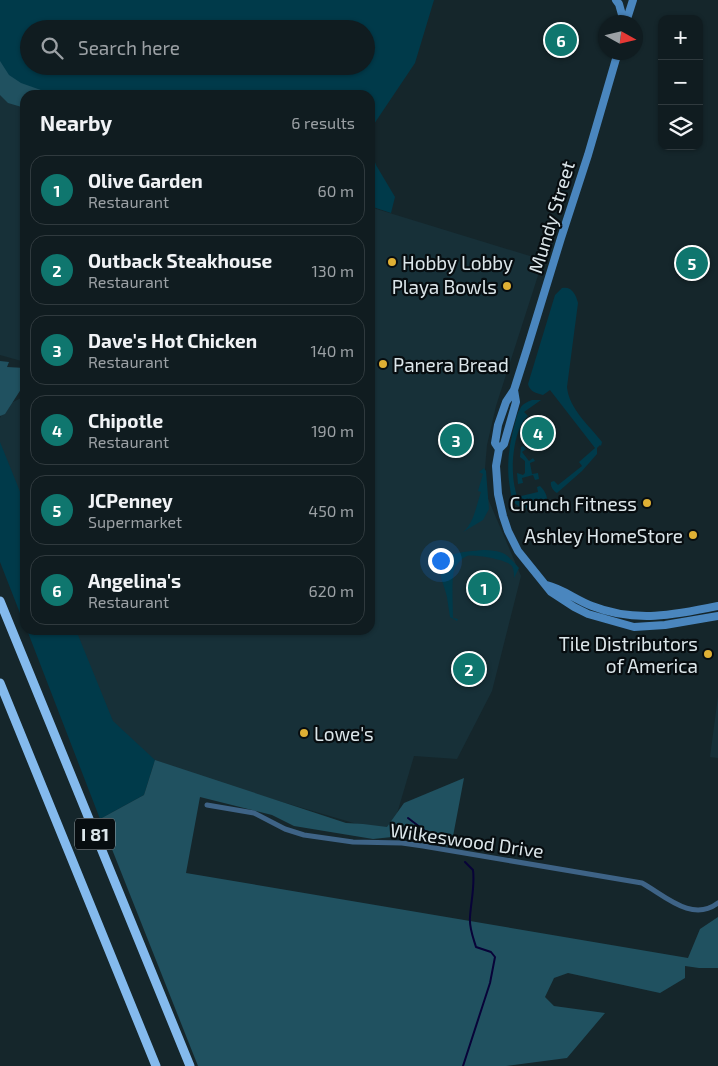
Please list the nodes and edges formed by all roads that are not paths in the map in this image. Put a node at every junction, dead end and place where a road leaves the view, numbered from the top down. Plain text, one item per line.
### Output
1 (616, 0) edge
2 (633, 0) edge
3 (622, 15) edge
4 (628, 15) edge
5 (616, 60) edge
6 (546, 585) junction
7 (0, 601) edge
8 (718, 606) edge
9 (718, 616) edge
10 (0, 683) edge
11 (0, 693) edge
12 (42, 786) junction
13 (207, 805) dead end
14 (718, 903) edge
15 (156, 1066) edge
16 (190, 1066) edge

1 - 3 main road
2 - 4 main road
5 - 6 main road, Mundy Street
6 - 8 main road, Mundy Street
6 - 9 main road, Mundy Street
7 - 16 highway, I 81
10 - 12 highway, I 81
11 - 12 highway
12 - 15 highway, I 81
13 - 14 street, Wilkeswood Drive

